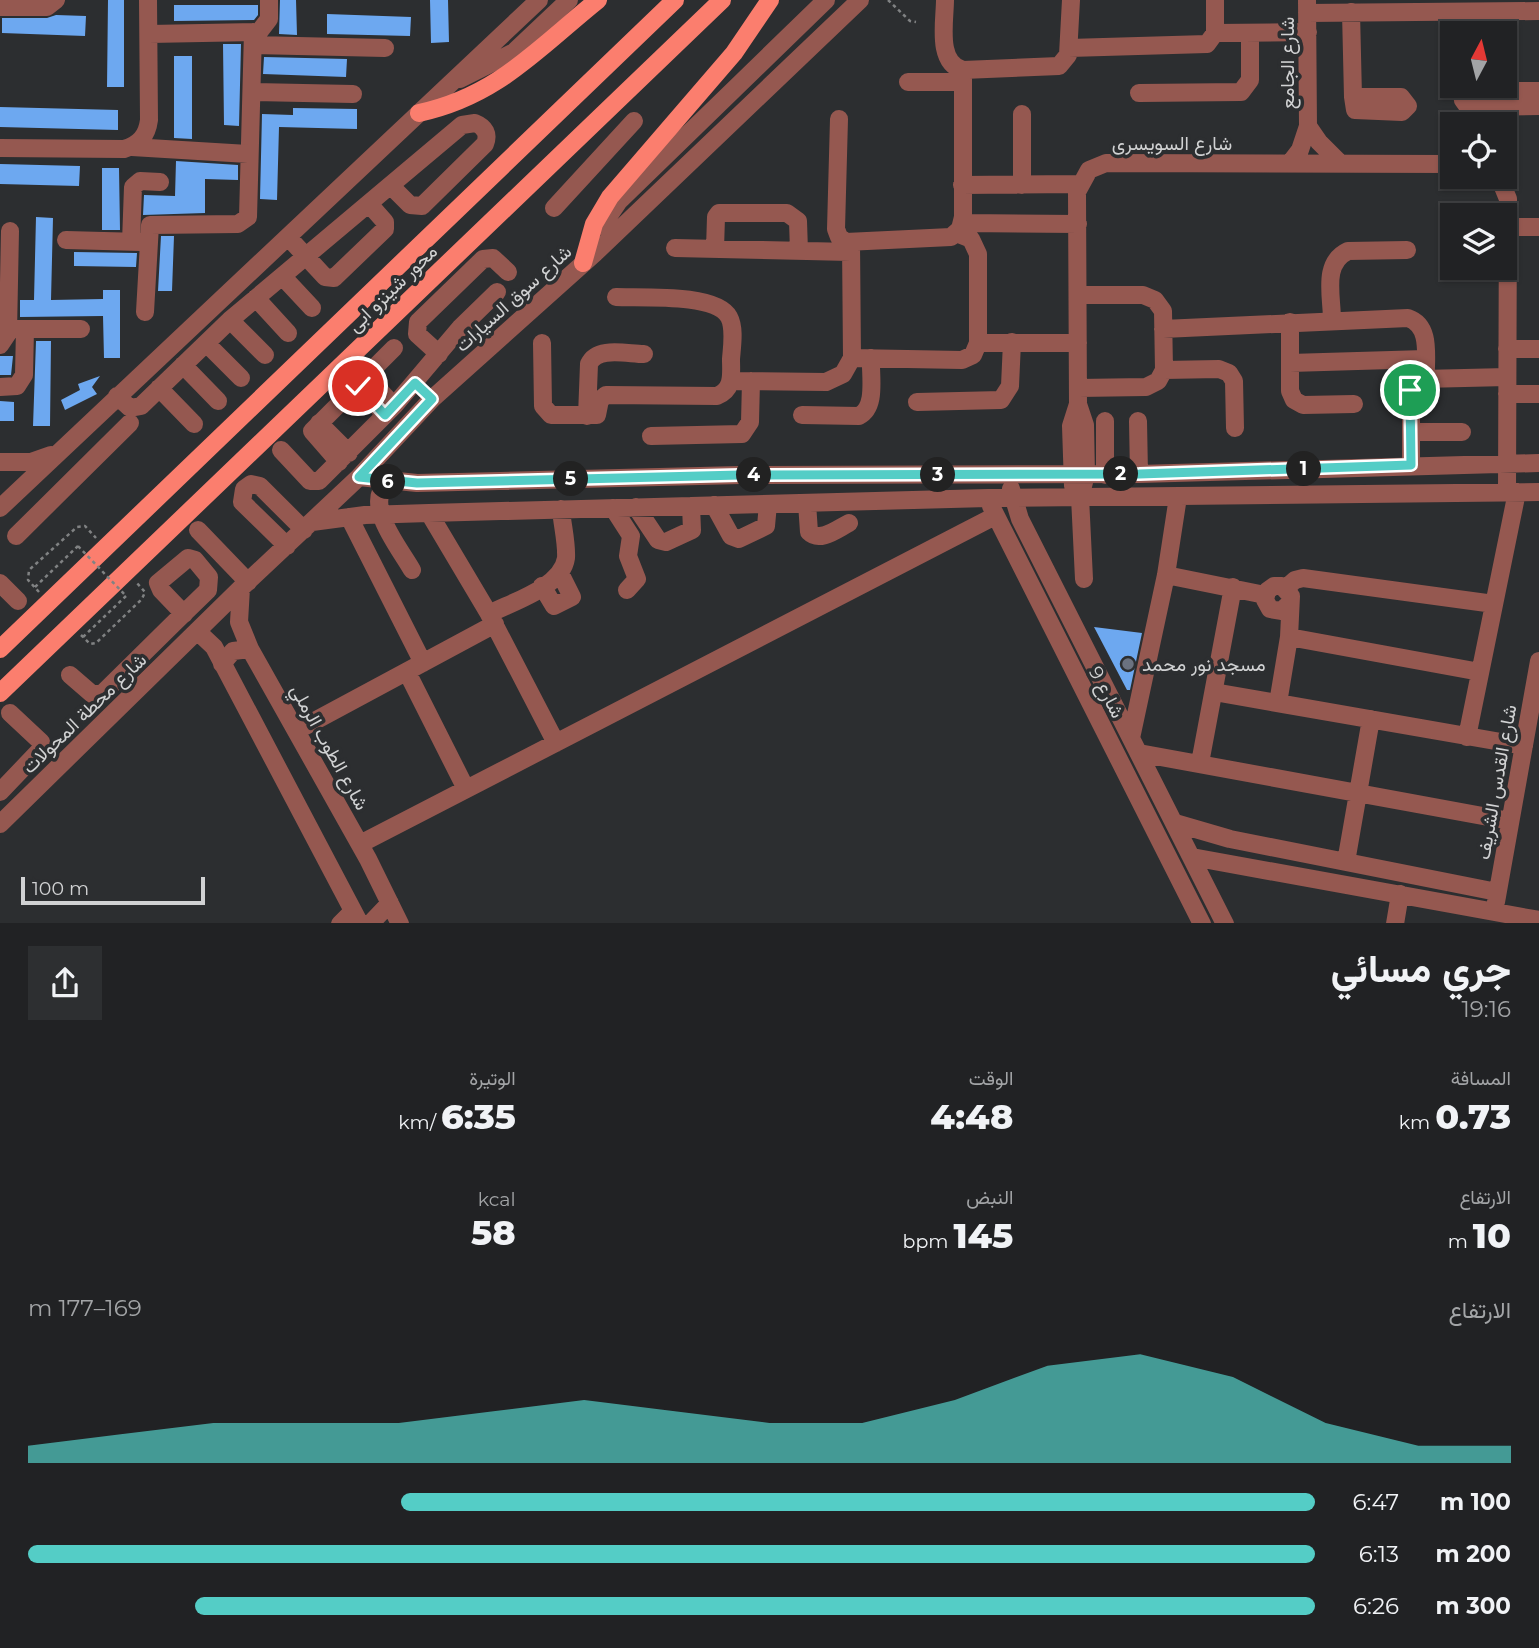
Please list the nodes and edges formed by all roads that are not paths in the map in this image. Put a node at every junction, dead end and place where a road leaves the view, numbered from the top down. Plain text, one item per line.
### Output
1 (56, 0) edge
2 (148, 0) edge
3 (269, 0) edge
4 (539, 0) edge
5 (569, 0) edge
6 (598, 0) edge
7 (675, 0) edge
8 (722, 0) edge
9 (770, 0) edge
10 (826, 0) edge
11 (860, 0) edge
12 (945, 0) edge
13 (1071, 0) edge
14 (1214, 0) edge
15 (1307, 6) edge
16 (0, 7) edge
17 (1539, 11) edge
18 (1351, 12) junction
19 (1308, 32) junction
20 (1215, 33) junction
21 (1250, 33) junction
22 (149, 34) junction
23 (253, 39) junction
24 (385, 48) dead end
25 (1069, 48) junction
26 (963, 76) junction
27 (452, 82) junction
28 (908, 82) dead end
29 (1539, 91) edge
30 (252, 92) junction
31 (1139, 93) dead end
32 (354, 94) dead end
33 (1353, 97) dead end
34 (1539, 106) edge
35 (419, 113) junction
36 (1022, 114) dead end
37 (839, 118) dead end
38 (634, 121) dead end
39 (1308, 126) junction
40 (582, 135) junction
41 (132, 147) junction
42 (0, 148) edge
43 (248, 154) junction
44 (602, 156) junction
45 (1290, 163) junction
46 (1340, 163) junction
47 (1440, 164) edge
48 (160, 182) dead end
49 (1079, 184) junction
50 (962, 185) junction
51 (1022, 185) junction
52 (392, 187) junction
53 (370, 205) junction
54 (554, 208) dead end
55 (1078, 224) junction
56 (1517, 227) edge
57 (1539, 227) edge
58 (959, 228) junction
59 (10, 231) dead end
60 (288, 237) junction
61 (66, 240) dead end
62 (139, 242) junction
63 (851, 247) junction
64 (675, 248) dead end
65 (715, 249) junction
66 (1407, 250) dead end
67 (799, 251) junction
68 (307, 257) junction
69 (589, 258) junction
70 (508, 272) dead end
71 (283, 277) junction
72 (1507, 280) edge
73 (497, 292) dead end
74 (1078, 296) junction
75 (616, 297) dead end
76 (256, 298) junction
77 (312, 308) dead end
78 (145, 312) dead end
79 (230, 320) junction
80 (1332, 320) junction
81 (1290, 322) junction
82 (81, 328) dead end
83 (1163, 328) junction
84 (288, 333) dead end
85 (11, 334) edge
86 (1012, 342) junction
87 (206, 343) junction
88 (542, 343) dead end
89 (978, 343) junction
90 (1078, 343) junction
91 (394, 348) dead end
92 (1507, 349) junction
93 (1539, 349) edge
94 (439, 354) junction
95 (644, 354) dead end
96 (265, 355) dead end
97 (852, 358) junction
98 (871, 358) junction
99 (1425, 359) junction
100 (1290, 363) junction
101 (183, 365) junction
102 (1164, 370) junction
103 (1426, 378) junction
104 (241, 379) dead end
105 (731, 381) junction
106 (751, 381) junction
107 (415, 383) junction
108 (1507, 386) junction
109 (0, 387) edge
110 (159, 388) junction
111 (1539, 394) edge
112 (348, 395) dead end
113 (117, 396) junction
114 (1078, 396) junction
115 (432, 399) junction
116 (218, 401) dead end
117 (917, 402) dead end
118 (1354, 404) dead end
119 (390, 411) junction
120 (802, 415) dead end
121 (587, 416) junction
122 (1105, 421) dead end
123 (1138, 421) dead end
124 (130, 423) dead end
125 (194, 424) dead end
126 (1235, 428) dead end
127 (1411, 432) junction
128 (1462, 432) dead end
129 (651, 436) dead end
130 (281, 450) dead end
131 (58, 452) junction
132 (344, 458) junction
133 (0, 462) edge
134 (1507, 463) junction
135 (1539, 463) edge
136 (1411, 465) junction
137 (39, 470) junction
138 (82, 471) junction
139 (1139, 474) junction
140 (983, 475) junction
141 (1009, 475) junction
142 (1078, 475) junction
143 (1105, 475) junction
144 (359, 477) junction
145 (388, 482) junction
146 (61, 491) junction
147 (1512, 492) junction
148 (1539, 492) edge
149 (1013, 497) junction
150 (1080, 497) junction
151 (1178, 497) junction
152 (988, 498) junction
153 (807, 503) junction
154 (768, 504) junction
155 (714, 505) junction
156 (691, 506) junction
157 (636, 507) junction
158 (0, 508) edge
159 (613, 508) junction
160 (561, 509) junction
161 (429, 513) junction
162 (382, 515) junction
163 (995, 516) junction
164 (349, 517) junction
165 (849, 523) dead end
166 (308, 526) junction
167 (198, 530) dead end
168 (16, 536) dead end
169 (287, 546) junction
170 (412, 570) dead end
171 (1166, 575) junction
172 (1084, 579) dead end
173 (0, 583) edge
174 (245, 585) junction
175 (1233, 587) junction
176 (627, 590) dead end
177 (1288, 596) junction
178 (18, 601) dead end
179 (1494, 604) junction
180 (492, 619) junction
181 (194, 635) junction
182 (1289, 637) junction
183 (155, 642) junction
184 (0, 649) edge
185 (250, 649) junction
186 (169, 659) junction
187 (1539, 661) edge
188 (424, 663) junction
189 (222, 664) junction
190 (407, 672) junction
191 (1480, 672) junction
192 (70, 675) dead end
193 (1214, 692) junction
194 (0, 693) edge
195 (1278, 703) junction
196 (10, 713) dead end
197 (1534, 716) edge
198 (1371, 719) junction
199 (296, 731) junction
200 (1467, 737) junction
201 (556, 743) junction
202 (1135, 746) junction
203 (1524, 747) junction
204 (1200, 763) junction
205 (27, 765) junction
206 (44, 782) junction
207 (1155, 785) junction
208 (466, 789) junction
209 (0, 792) edge
210 (1357, 792) junction
211 (1136, 794) junction
212 (1510, 821) junction
213 (1175, 823) junction
214 (0, 824) edge
215 (1230, 839) junction
216 (360, 844) junction
217 (1192, 857) junction
218 (1346, 862) junction
219 (1225, 863) junction
220 (1497, 892) junction
221 (1399, 894) junction
222 (390, 903) junction
223 (1494, 911) junction
224 (351, 919) edge
225 (1539, 920) edge
226 (370, 923) edge
227 (400, 923) edge
228 (1202, 923) edge
229 (1225, 923) edge
230 (1395, 923) edge

1 - 16 street
2 - 22 street
3 - 23 street
4 - 27 street
5 - 27 street
6 - 35 main road
7 - 184 main road, محور شينزو ابى
8 - 40 main road, محور شينزو ابى
9 - 69 main road
10 - 69 street
11 - 69 street, شارع سوق السيارات
12 - 26 street
13 - 25 street
14 - 20 street
15 - 18 street
15 - 19 street, شارع الجامع
17 - 18 street
18 - 33 street
19 - 21 street
19 - 39 street, شارع الجامع
20 - 21 street
20 - 25 street
21 - 31 street
22 - 23 street
22 - 41 street
23 - 24 street
23 - 30 street
25 - 26 street
26 - 28 street
26 - 50 street
27 - 35 street
29 - 34 street
30 - 32 street
30 - 43 street
35 - 60 street
36 - 51 street
37 - 63 street
38 - 44 street
39 - 45 street, شارع الجامع
39 - 46 street, شارع الجامع
40 - 44 street
40 - 194 main road, محور شينزو ابى
41 - 42 street
41 - 43 street
43 - 62 street
44 - 54 street
45 - 46 street, شارع السويسرى
45 - 49 street, شارع السويسرى
46 - 47 street, شارع السويسرى
48 - 62 street
49 - 51 street
49 - 55 street
50 - 51 street
50 - 58 street
52 - 52 street
52 - 53 street
53 - 68 street
53 - 68 street
55 - 58 street
55 - 74 street
56 - 57 street
58 - 63 street
58 - 89 street
59 - 85 street
60 - 68 street
60 - 113 street
61 - 62 street
62 - 78 street
63 - 67 street
63 - 97 street
64 - 65 street
65 - 67 street
65 - 67 street
66 - 80 street
68 - 71 street
69 - 115 street, شارع سوق السيارات
70 - 94 street
71 - 76 street
71 - 77 street
72 - 92 street
73 - 94 street
74 - 83 street
74 - 90 street
75 - 105 street
76 - 79 street
76 - 84 street
79 - 87 street
79 - 96 street
80 - 81 street
80 - 99 street
81 - 83 street
81 - 100 street
82 - 85 street
83 - 102 street
85 - 109 street
86 - 89 street
86 - 90 street
86 - 117 street
87 - 101 street
87 - 104 street
88 - 121 street
89 - 98 street
90 - 114 street
91 - 119 street
92 - 93 street
92 - 108 street
94 - 107 street
95 - 121 street
97 - 98 street
97 - 106 street
98 - 120 street
99 - 100 street
99 - 103 street
100 - 118 street
101 - 110 street
101 - 116 street
102 - 114 street
102 - 126 street
103 - 108 street
103 - 127 street
105 - 106 street
105 - 121 street
106 - 129 street
107 - 115 street
107 - 119 street
108 - 111 street
108 - 134 street
110 - 113 street
110 - 125 street
112 - 132 street
113 - 131 street
114 - 142 street
115 - 144 street, شارع سوق السيارات
119 - 132 street
122 - 143 street
123 - 139 street
124 - 138 street
127 - 128 street
127 - 136 street
130 - 132 street
131 - 133 street
131 - 137 street
131 - 138 street
134 - 135 street
134 - 136 street
134 - 147 street
136 - 139 street
137 - 146 street
137 - 158 street
138 - 146 street
139 - 143 street
140 - 141 street
140 - 145 street
140 - 152 street, شارع 9
141 - 142 street
141 - 149 street, شارع 9
142 - 143 street
142 - 150 street
144 - 145 street
144 - 166 street, شارع سوق السيارات
145 - 162 street
146 - 168 street
147 - 148 street
147 - 151 street
147 - 179 street
149 - 150 street
149 - 152 street
149 - 202 street, شارع 9
150 - 151 street
150 - 172 street
151 - 171 street
152 - 153 street
152 - 163 street, شارع 9
153 - 154 street
153 - 165 street
154 - 155 street
154 - 155 street
155 - 156 street
156 - 157 street
156 - 157 street
157 - 159 street
159 - 160 street
159 - 176 street
160 - 161 street
160 - 180 street
161 - 162 street
161 - 180 street
162 - 164 street
162 - 170 street
163 - 201 street
163 - 211 street, شارع 9
164 - 166 street
164 - 188 street
166 - 169 street, شارع سوق السيارات
166 - 169 street
167 - 174 street
169 - 174 street, شارع سوق السيارات
171 - 175 street
171 - 202 street
173 - 178 street
174 - 181 street, شارع سوق السيارات
174 - 185 street, شارع الطوب الرملي
175 - 177 street
175 - 193 street
177 - 179 street
177 - 182 street
179 - 191 street
180 - 188 street
180 - 201 street
181 - 183 street
181 - 186 street, شارع محطة المحولات
181 - 189 street
182 - 191 street
182 - 195 street
183 - 186 street
183 - 192 street
185 - 189 street
185 - 199 street, شارع الطوب الرملي
186 - 206 street, شارع محطة المحولات
187 - 197 street, شارع القدس الشريف
188 - 190 street
189 - 224 street
190 - 199 street
190 - 208 street
191 - 200 street
193 - 195 street
193 - 204 street
195 - 198 street
196 - 205 street
197 - 203 street, شارع القدس الشريف
198 - 200 street
198 - 210 street
199 - 216 street, شارع الطوب الرملي
200 - 203 street
201 - 208 street
202 - 204 street
202 - 207 street, شارع 9
203 - 212 street, شارع القدس الشريف
204 - 210 street
205 - 206 street
205 - 209 street
206 - 214 street, شارع محطة المحولات
207 - 211 street
207 - 213 street, شارع 9
208 - 216 street
210 - 212 street
210 - 218 street
211 - 228 street, شارع 9
212 - 220 street, شارع القدس الشريف
213 - 215 street
213 - 217 street, شارع 9
215 - 218 street
215 - 219 street
216 - 222 street, شارع الطوب الرملي
217 - 219 street
217 - 229 street, شارع 9
218 - 220 street
219 - 221 street
220 - 223 street, شارع القدس الشريف
221 - 223 street
221 - 230 street
222 - 226 street
222 - 227 street, شارع الطوب الرملي
223 - 225 street

